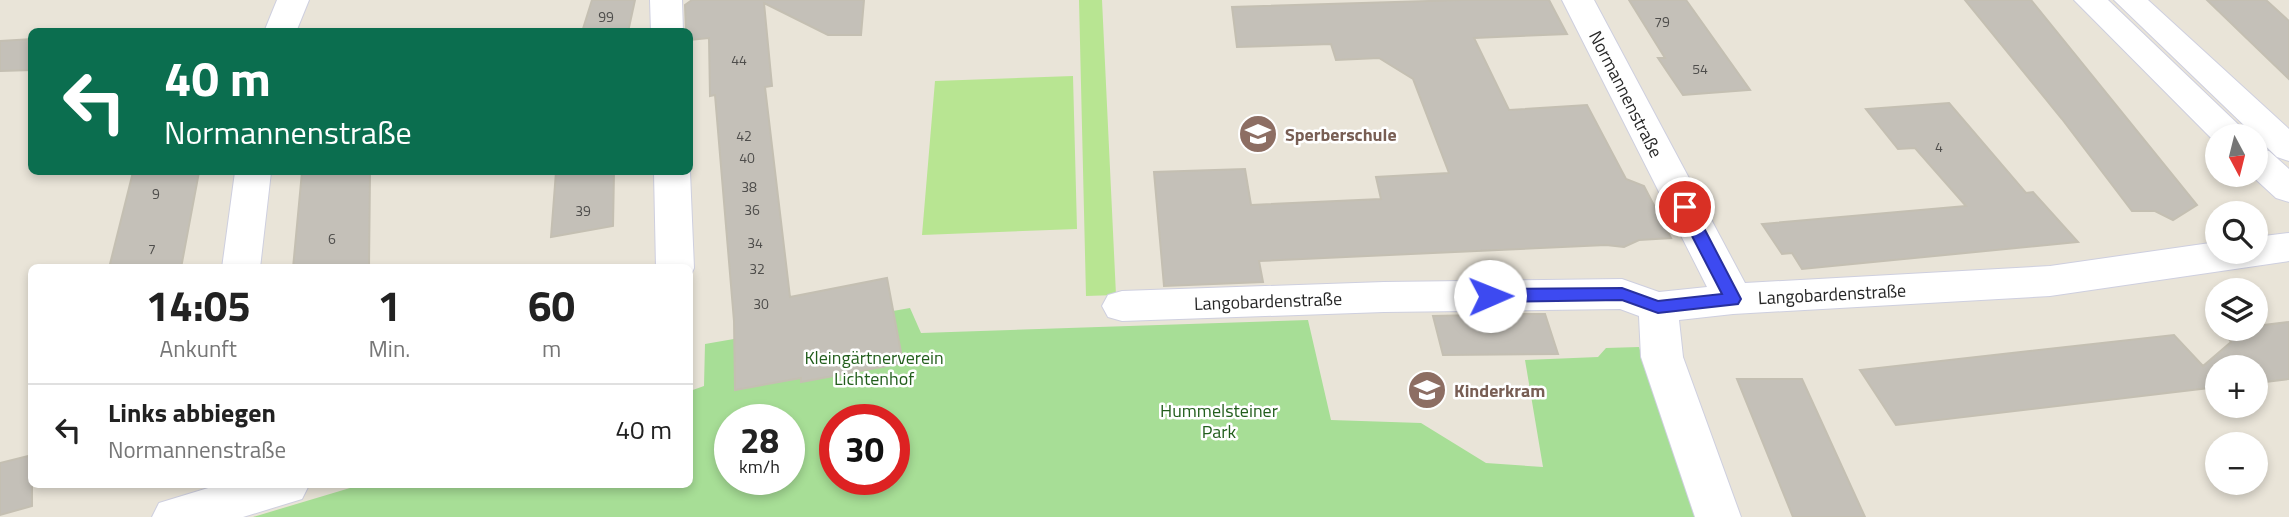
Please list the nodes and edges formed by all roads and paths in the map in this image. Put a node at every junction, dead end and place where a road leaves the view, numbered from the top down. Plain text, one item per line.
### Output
1 (293, 0) edge
2 (666, 0) edge
3 (1578, 0) edge
4 (2090, 0) edge
5 (2130, 0) edge
6 (282, 28) edge
7 (667, 28) edge
8 (2218, 124) edge
9 (2289, 149) edge
10 (2268, 171) edge
11 (253, 175) edge
12 (672, 175) edge
13 (2289, 189) edge
14 (2289, 247) edge
15 (2268, 250) edge
16 (2205, 258) edge
17 (242, 264) edge
18 (675, 264) edge
19 (1732, 299) junction
20 (1122, 306) dead end
21 (1658, 307) junction
22 (271, 488) edge
23 (202, 502) edge
24 (1718, 517) edge

1 - 6 street
2 - 7 street
3 - 19 street, Normannenstraße
4 - 8 street
5 - 9 street
10 - 13 street
11 - 17 street
12 - 18 street
14 - 15 street
16 - 19 street, Langobardenstraße
19 - 21 street, Langobardenstraße
20 - 21 street, Langobardenstraße
21 - 24 street
22 - 23 street

